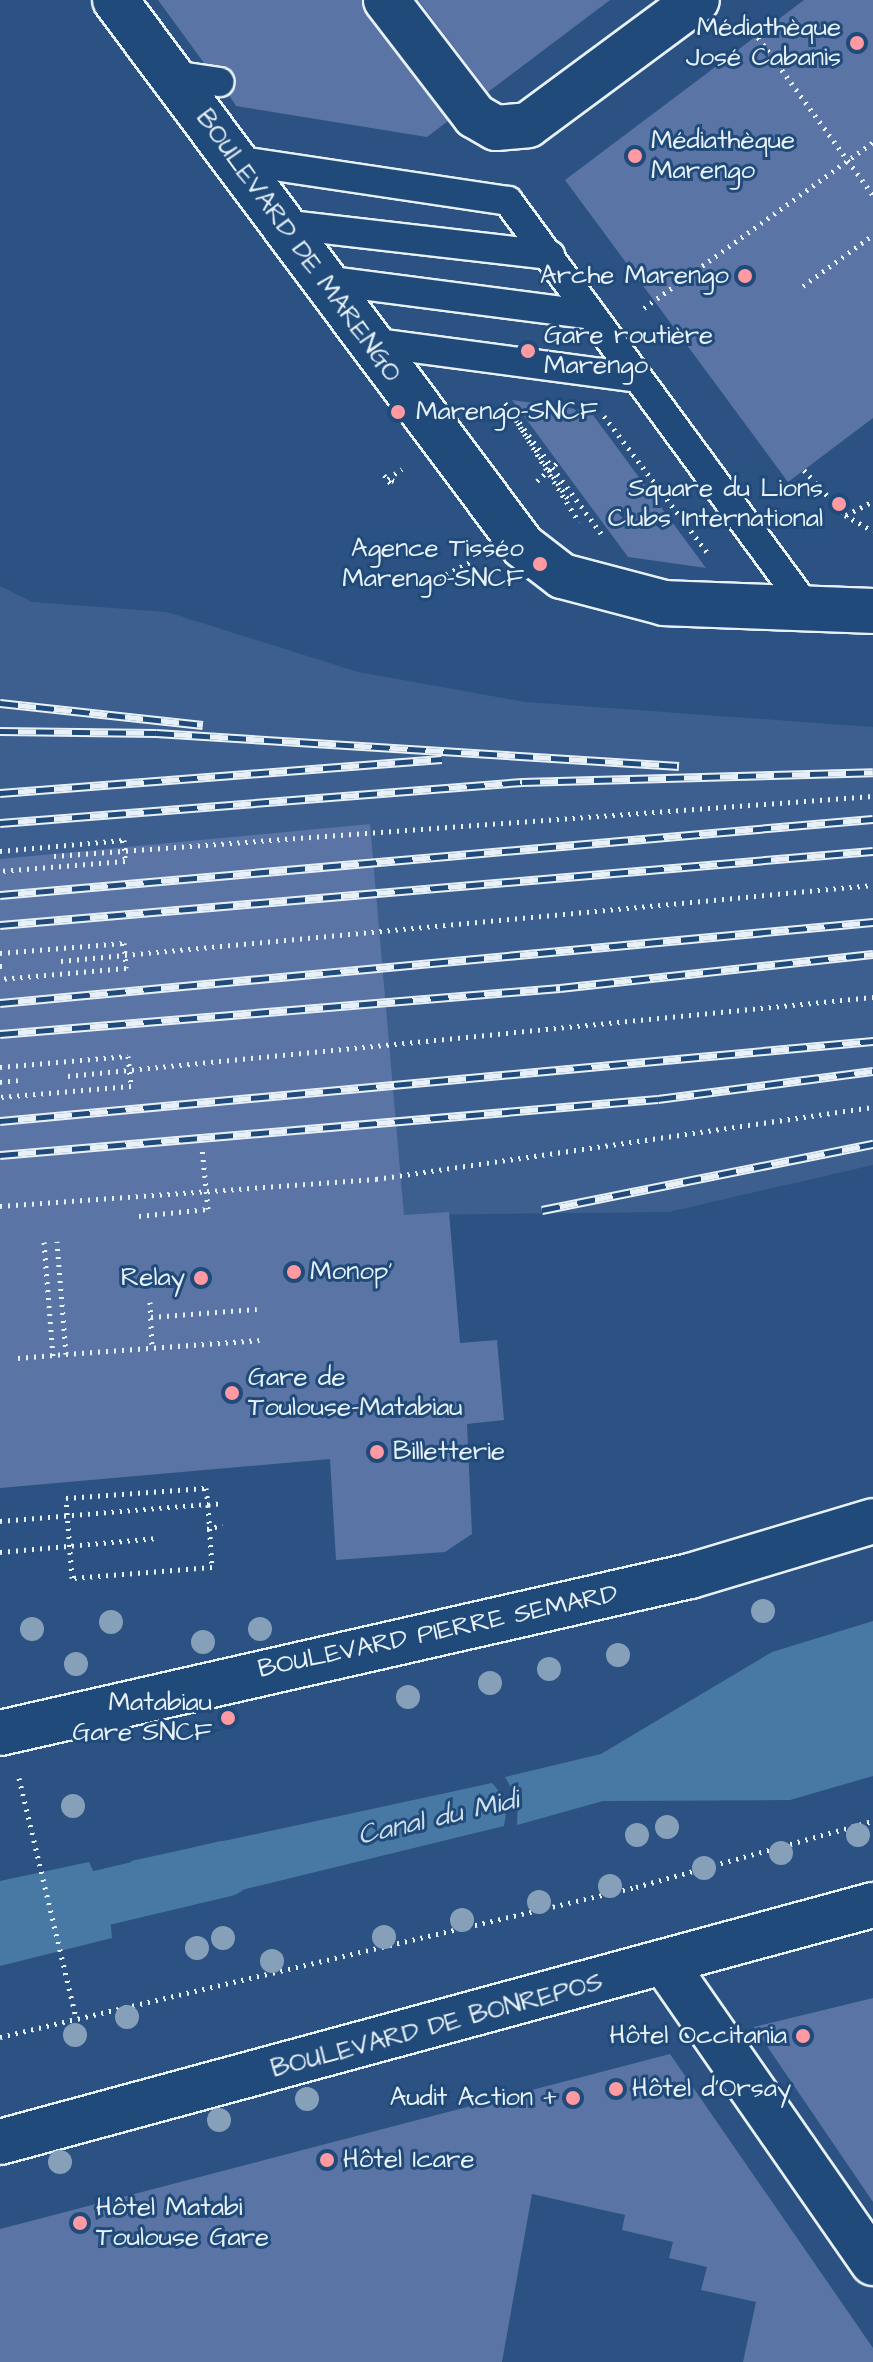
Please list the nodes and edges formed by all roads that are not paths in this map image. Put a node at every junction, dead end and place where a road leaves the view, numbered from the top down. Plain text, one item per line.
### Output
1 (115, 0) edge
2 (386, 0) edge
3 (697, 0) edge
4 (172, 75) junction
5 (219, 82) dead end
6 (234, 160) junction
7 (281, 224) junction
8 (550, 255) junction
9 (323, 280) junction
10 (592, 315) junction
11 (369, 342) junction
12 (638, 378) junction
13 (873, 611) edge
14 (811, 613) junction
15 (873, 1521) edge
16 (0, 1733) edge
17 (873, 1905) edge
18 (666, 1965) junction
19 (0, 2142) edge
20 (873, 2263) edge

1 - 4 main road, BOULEVARD DE MARENGO
2 - 3 main road
4 - 5 lane
4 - 6 main road, BOULEVARD DE MARENGO
6 - 7 main road, BOULEVARD DE MARENGO
6 - 8 lane
7 - 8 lane
7 - 9 main road, BOULEVARD DE MARENGO
8 - 10 lane
9 - 10 lane
9 - 11 main road, BOULEVARD DE MARENGO
10 - 12 lane
11 - 12 lane
11 - 14 main road, BOULEVARD DE MARENGO
12 - 14 lane
13 - 14 main road, BOULEVARD DE MARENGO
15 - 16 main road, BOULEVARD PIERRE SEMARD
17 - 18 main road, BOULEVARD DE BONREPOS
18 - 19 main road, BOULEVARD DE BONREPOS
18 - 20 main road

